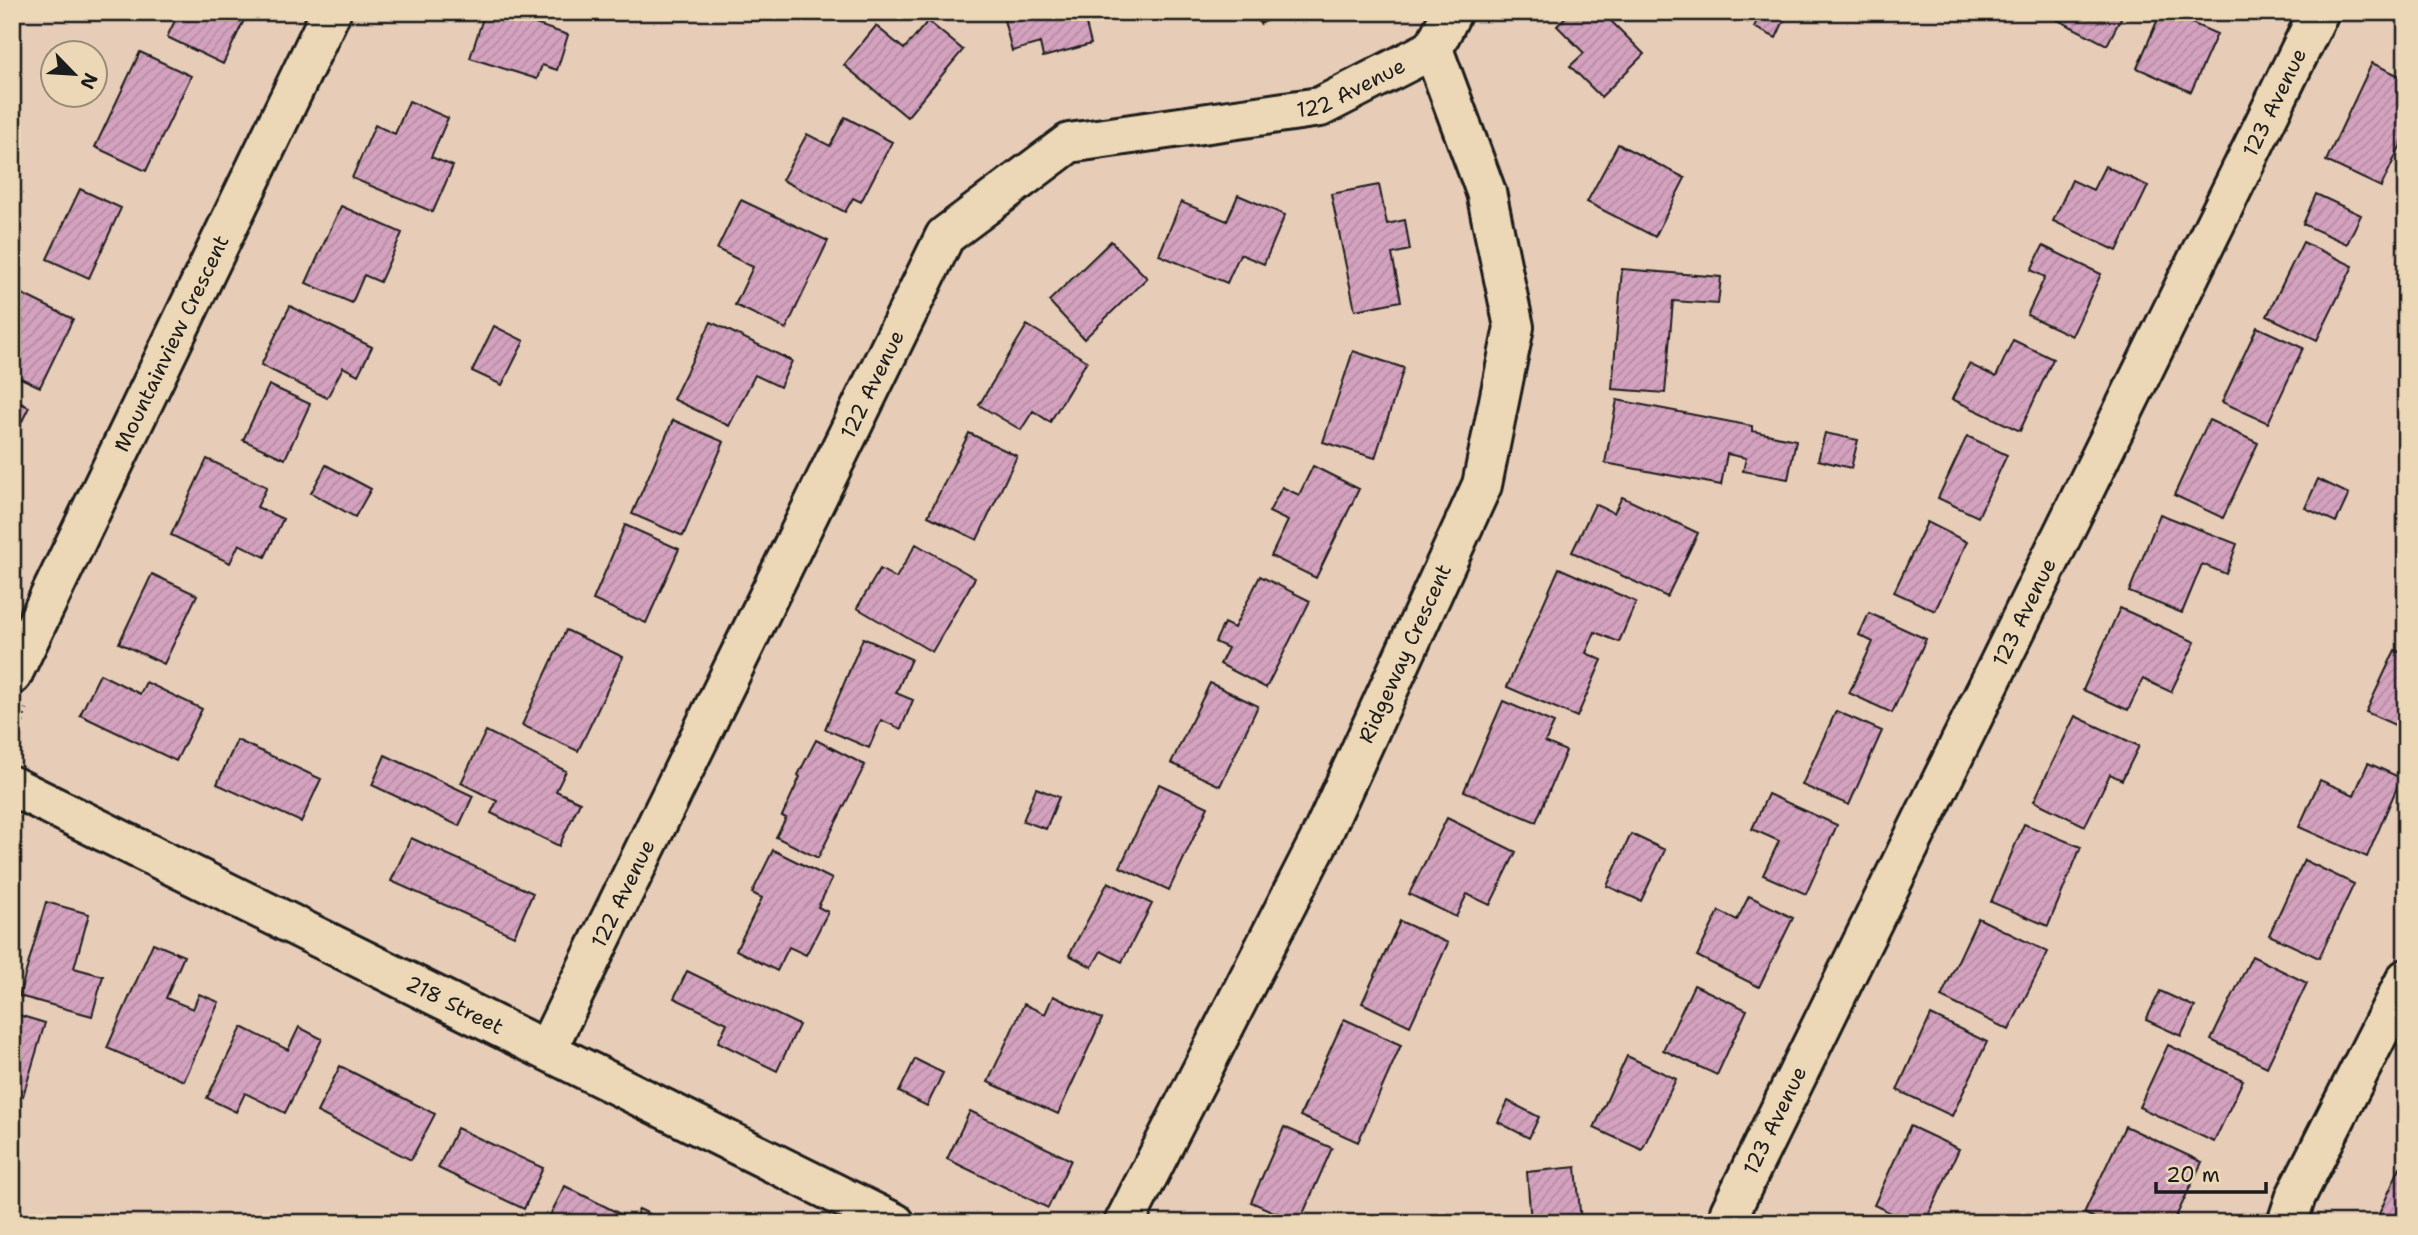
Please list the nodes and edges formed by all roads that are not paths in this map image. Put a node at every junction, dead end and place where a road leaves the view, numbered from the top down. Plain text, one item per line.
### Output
1 (331, 12) edge
2 (1451, 12) edge
3 (2319, 12) edge
4 (1433, 49) junction
5 (12, 675) edge
6 (12, 786) edge
7 (2406, 979) edge
8 (547, 1049) junction
9 (1730, 1212) dead end
10 (895, 1223) edge
11 (1124, 1223) edge
12 (2287, 1223) edge

1 - 5 street, Mountainview Crescent
2 - 4 street, 122 Avenue
3 - 9 street, 123 Avenue
4 - 8 street, 122 Avenue
4 - 11 street, Ridgeway Crescent
6 - 8 street, 218 Street
7 - 12 street
8 - 10 street, 218 Street

